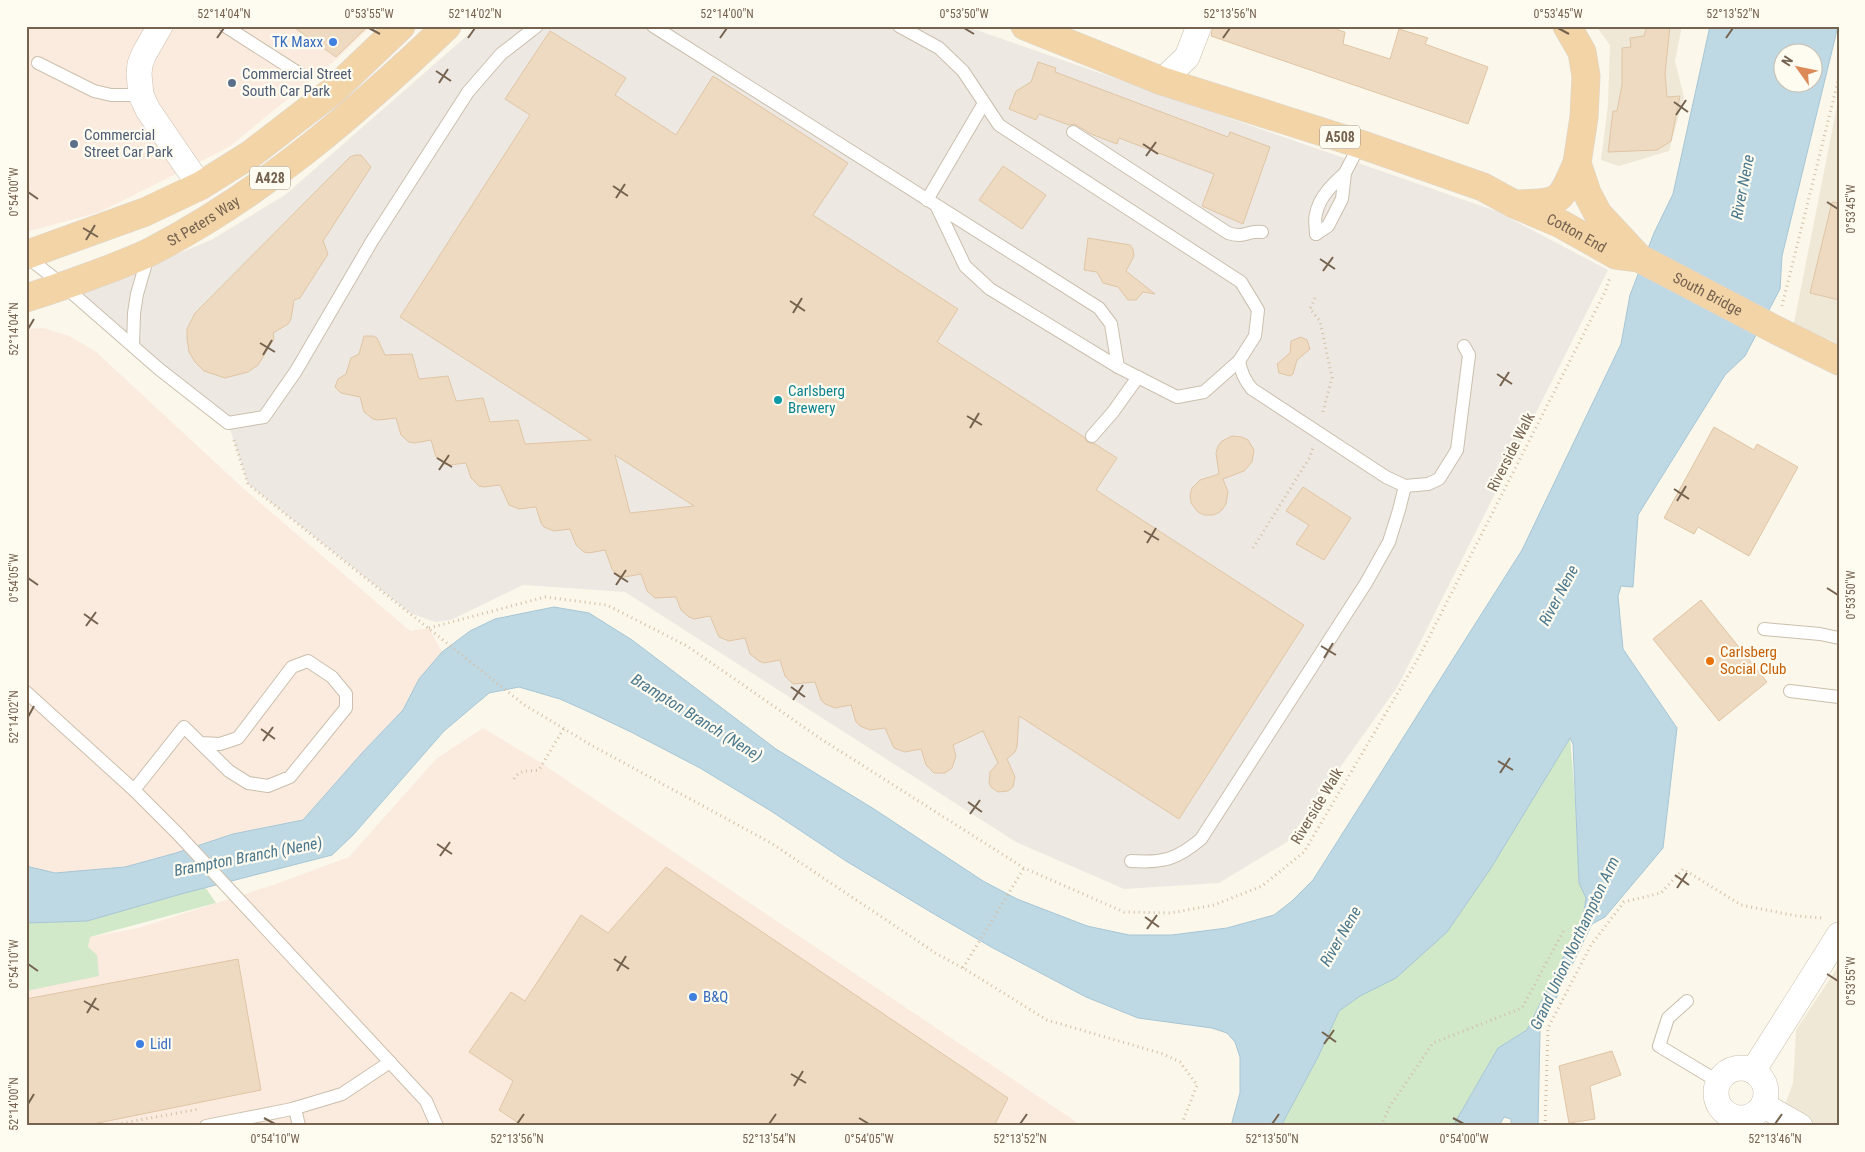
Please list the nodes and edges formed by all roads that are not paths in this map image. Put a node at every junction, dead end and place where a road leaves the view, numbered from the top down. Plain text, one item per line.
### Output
1 (225, 26) edge
2 (400, 26) edge
3 (447, 26) edge
4 (537, 26) edge
5 (653, 26) edge
6 (899, 26) edge
7 (1025, 26) edge
8 (1199, 26) edge
9 (1567, 26) edge
10 (149, 30) edge
11 (38, 64) dead end
12 (300, 74) dead end
13 (1162, 81) junction
14 (141, 95) junction
15 (984, 104) junction
16 (1073, 132) dead end
17 (1360, 144) junction
18 (1577, 163) junction
19 (1345, 173) junction
20 (200, 186) junction
21 (932, 204) junction
22 (1514, 204) junction
23 (1262, 232) dead end
24 (148, 253) junction
25 (26, 255) edge
26 (1628, 257) junction
27 (64, 286) junction
28 (26, 298) edge
29 (133, 346) junction
30 (1464, 346) dead end
31 (1240, 361) junction
32 (1839, 361) edge
33 (1118, 367) junction
34 (1138, 377) junction
35 (1092, 436) dead end
36 (1405, 486) junction
37 (1764, 630) dead end
38 (1839, 638) edge
39 (1790, 691) dead end
40 (26, 692) edge
41 (1839, 697) edge
42 (201, 743) junction
43 (134, 790) junction
44 (1130, 861) dead end
45 (1835, 927) edge
46 (1687, 1001) dead end
47 (390, 1062) junction
48 (1752, 1071) junction
49 (1719, 1082) junction
50 (1763, 1105) junction
51 (295, 1108) junction
52 (1723, 1120) edge
53 (241, 1123) edge
54 (206, 1126) edge
55 (299, 1126) edge
56 (437, 1126) edge
57 (1800, 1126) edge

1 - 12 lane
2 - 20 highway, St Peters Way / A428
3 - 24 highway, St Peters Way / A428
4 - 29 lane
5 - 21 lane
6 - 15 lane
7 - 13 highway, A508
8 - 13 street
9 - 18 highway, A508
10 - 14 street
11 - 14 lane
13 - 17 highway, A508
14 - 20 street
15 - 21 lane
15 - 31 lane
16 - 23 lane
17 - 19 lane
17 - 22 highway, A508
18 - 22 highway, A508
18 - 26 highway, A508
19 - 19 lane
20 - 25 highway, St Peters Way / A428
21 - 33 lane
21 - 33 lane
22 - 26 highway, Cotton End / A508
24 - 27 highway, St Peters Way / A428
24 - 29 lane
25 - 27 lane
26 - 32 highway, South Bridge / A508
27 - 28 highway, St Peters Way / A428
27 - 29 lane
30 - 36 lane
31 - 34 lane
31 - 36 lane
33 - 34 lane
34 - 35 lane
36 - 44 lane
37 - 38 lane
39 - 41 lane
40 - 43 lane
42 - 42 lane
42 - 43 lane
43 - 47 lane
45 - 48 street
46 - 49 lane
47 - 51 lane
47 - 56 lane
48 - 49 street
48 - 50 street
49 - 52 street
50 - 52 street
50 - 57 street
51 - 53 lane
51 - 55 lane
53 - 54 lane

